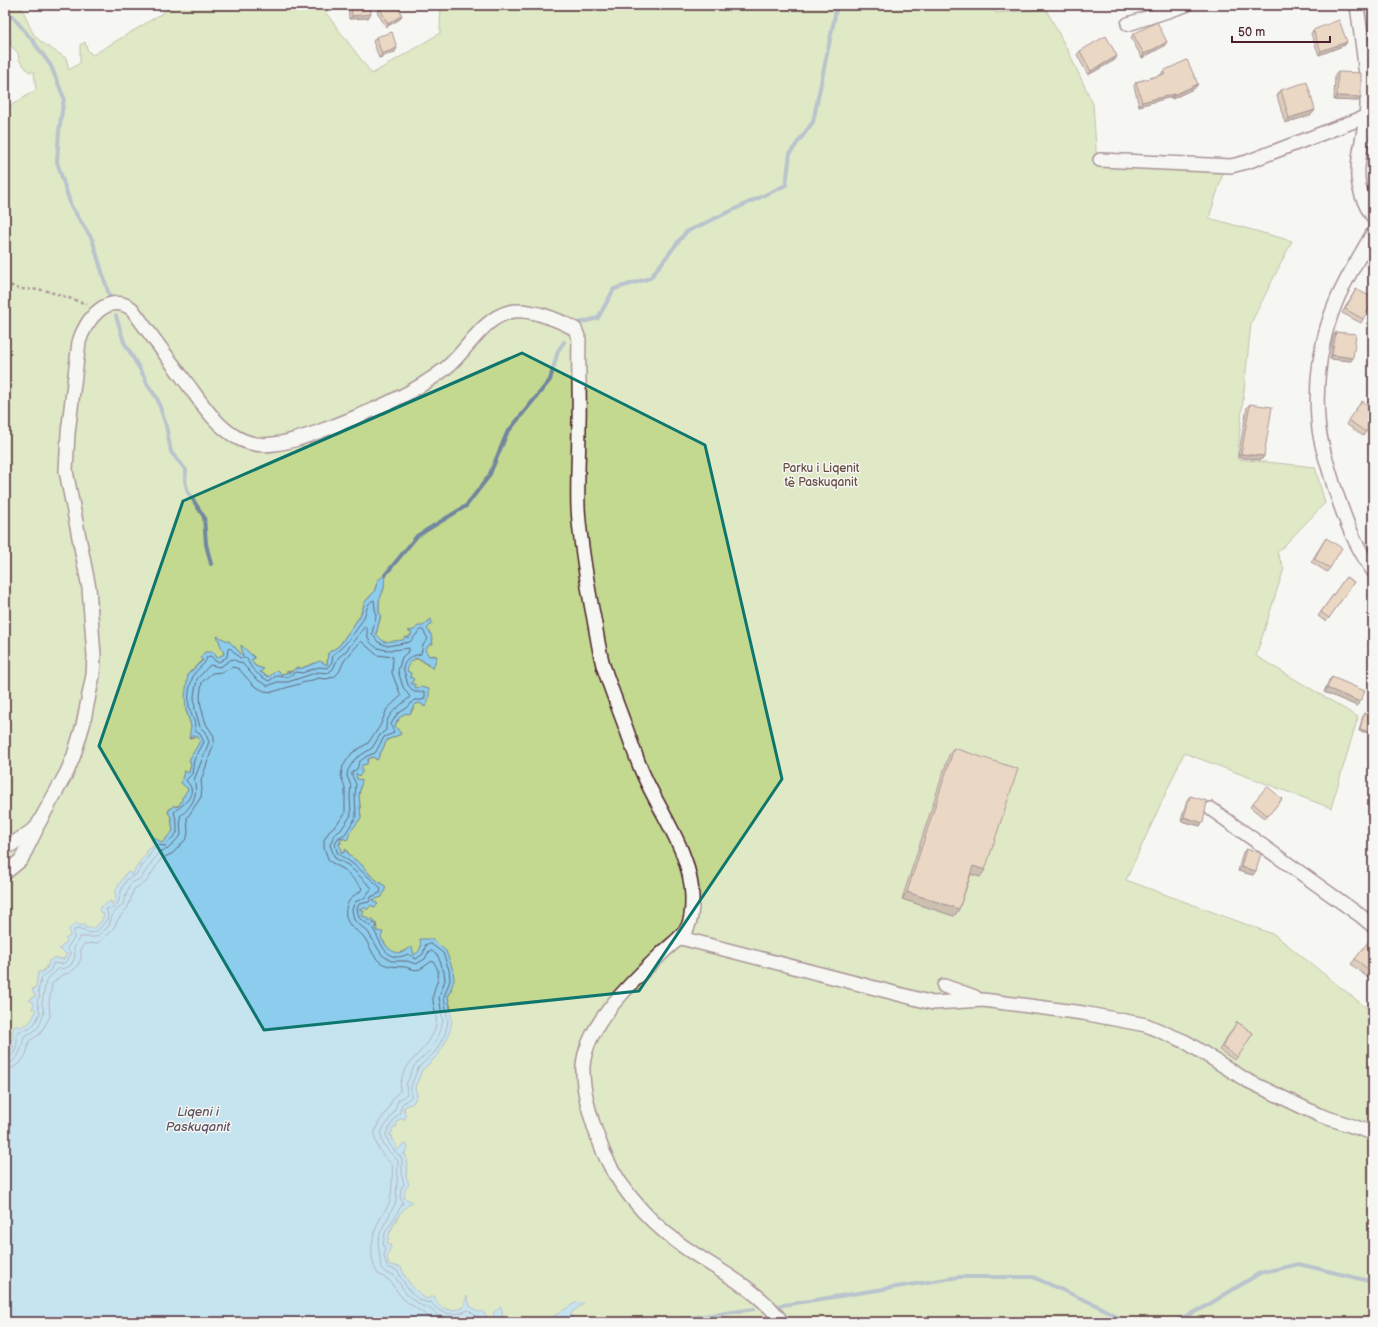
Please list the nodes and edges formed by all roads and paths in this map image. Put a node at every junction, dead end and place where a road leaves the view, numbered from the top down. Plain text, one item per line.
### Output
1 (1186, 5) edge
2 (1357, 5) edge
3 (1128, 24) dead end
4 (1365, 117) junction
5 (1100, 160) dead end
6 (1373, 217) edge
7 (1373, 233) edge
8 (5, 284) edge
9 (101, 310) junction
10 (1373, 571) edge
11 (1212, 809) dead end
12 (36, 828) junction
13 (5, 848) edge
14 (5, 873) edge
15 (1373, 926) edge
16 (681, 938) junction
17 (944, 986) dead end
18 (983, 1000) junction
19 (1373, 1133) edge
20 (782, 1322) edge

1 - 3 street
2 - 4 street
4 - 5 street
4 - 6 street
7 - 10 street
8 - 9 path
9 - 12 street
9 - 16 street
11 - 15 street
12 - 13 street
12 - 14 street
16 - 18 street
16 - 20 street
17 - 18 street
18 - 19 street

